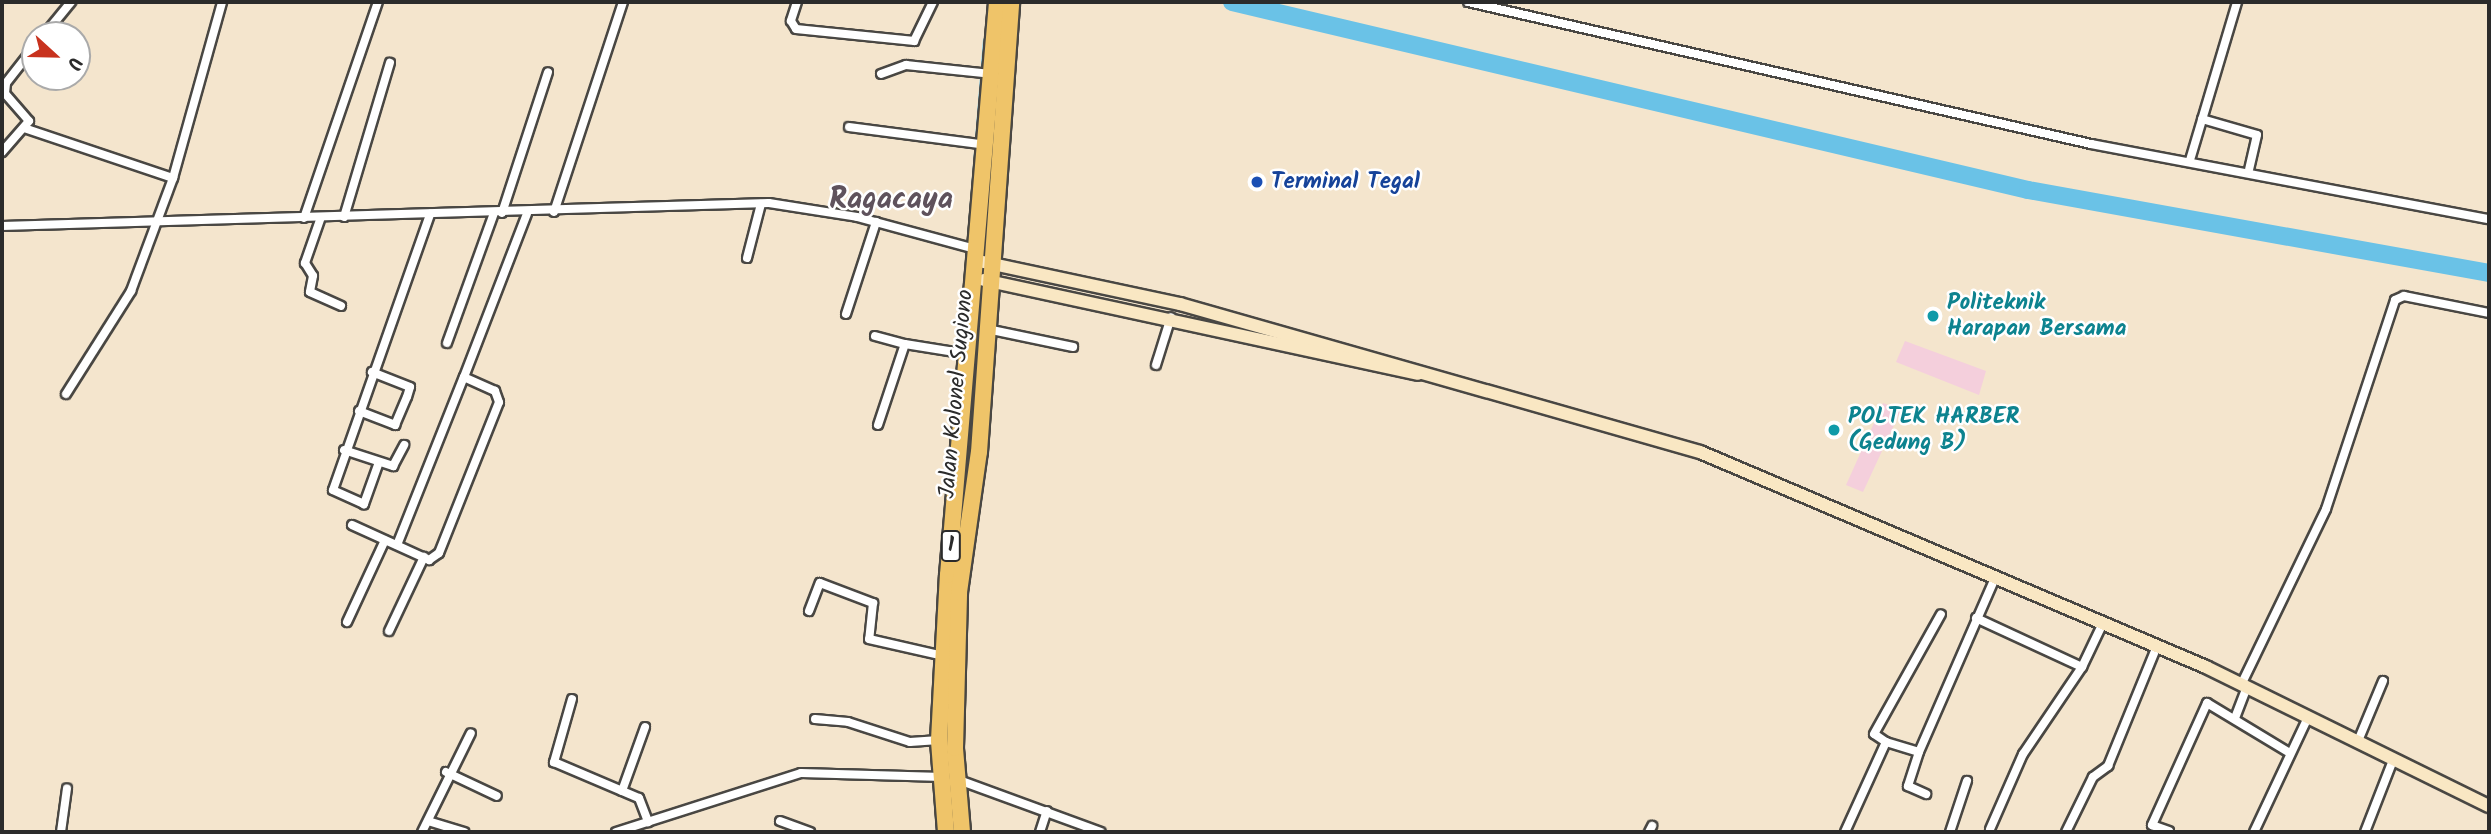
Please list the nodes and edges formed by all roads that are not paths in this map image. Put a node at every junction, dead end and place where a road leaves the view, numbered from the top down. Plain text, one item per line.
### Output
1 (71, 2) edge
2 (222, 2) edge
3 (379, 2) edge
4 (624, 2) edge
5 (797, 2) edge
6 (933, 2) edge
7 (997, 2) edge
8 (1011, 2) edge
9 (1468, 2) edge
10 (2237, 2) edge
11 (55, 21) edge
12 (390, 63) dead end
13 (21, 65) edge
14 (548, 72) dead end
15 (881, 74) dead end
16 (989, 74) junction
17 (2202, 119) junction
18 (849, 127) dead end
19 (24, 128) junction
20 (984, 145) junction
21 (2, 152) edge
22 (2190, 160) junction
23 (2249, 169) junction
24 (173, 178) junction
25 (761, 204) junction
26 (554, 212) junction
27 (498, 213) junction
28 (430, 214) junction
29 (527, 214) junction
30 (321, 217) junction
31 (344, 217) junction
32 (304, 218) junction
33 (2489, 219) edge
34 (876, 222) junction
35 (158, 223) junction
36 (2, 226) edge
37 (978, 252) junction
38 (747, 258) dead end
39 (972, 280) junction
40 (989, 281) junction
41 (1102, 285) junction
42 (1099, 301) junction
43 (341, 306) dead end
44 (2489, 313) edge
45 (846, 314) dead end
46 (1171, 317) junction
47 (984, 328) junction
48 (875, 336) dead end
49 (447, 343) dead end
50 (905, 344) junction
51 (1073, 347) dead end
52 (961, 353) junction
53 (1156, 365) dead end
54 (372, 372) junction
55 (1422, 374) junction
56 (464, 377) junction
57 (66, 394) dead end
58 (359, 411) junction
59 (878, 425) dead end
60 (404, 446) dead end
61 (344, 450) junction
62 (379, 462) junction
63 (352, 526) dead end
64 (385, 540) junction
65 (397, 545) junction
66 (424, 558) junction
67 (1995, 578) junction
68 (809, 611) dead end
69 (1941, 614) dead end
70 (1976, 618) junction
71 (347, 622) dead end
72 (2101, 630) junction
73 (389, 631) dead end
74 (2157, 646) junction
75 (943, 656) junction
76 (2082, 667) junction
77 (2382, 681) dead end
78 (2245, 685) junction
79 (572, 699) dead end
80 (2308, 716) junction
81 (2235, 718) junction
82 (815, 719) dead end
83 (645, 727) dead end
84 (471, 733) dead end
85 (939, 740) junction
86 (2358, 741) junction
87 (1886, 742) junction
88 (1919, 752) junction
89 (2290, 753) junction
90 (2393, 760) junction
91 (446, 772) junction
92 (948, 778) junction
93 (1967, 781) dead end
94 (67, 788) dead end
95 (622, 791) junction
96 (1926, 794) dead end
97 (497, 796) dead end
98 (2489, 806) edge
99 (1047, 811) junction
100 (647, 819) junction
101 (428, 821) junction
102 (780, 821) dead end
103 (1990, 829) dead end
104 (2169, 831) edge
105 (61, 832) edge
106 (422, 832) edge
107 (464, 832) edge
108 (616, 832) edge
109 (810, 832) edge
110 (946, 832) edge
111 (961, 832) edge
112 (1040, 832) edge
113 (1101, 832) edge
114 (1844, 832) edge
115 (1950, 832) edge
116 (2066, 832) edge
117 (2254, 832) edge
118 (2365, 832) edge

1 - 11 street
2 - 24 street
3 - 32 street
4 - 26 street
5 - 6 street
7 - 16 highway, Jalan Kolonel Sugiono / 1
8 - 37 highway, Jalan Kolonel Sugiono / 1
9 - 22 street
10 - 17 street
12 - 31 street
13 - 19 street
14 - 27 street
15 - 16 street
16 - 20 highway, Jalan Kolonel Sugiono / 1
17 - 22 street
17 - 23 street
18 - 20 street
19 - 21 street
19 - 24 street
20 - 37 highway, Jalan Kolonel Sugiono / 1
22 - 23 street
23 - 33 street
24 - 35 street
25 - 26 street
25 - 34 street
25 - 38 street
26 - 29 street
27 - 28 street
27 - 29 street
27 - 49 street
28 - 31 street
28 - 54 street
29 - 56 street
30 - 31 street
30 - 32 street
30 - 43 street
32 - 35 street
34 - 37 street
34 - 45 street
35 - 36 street
35 - 57 street
37 - 39 highway, 1
37 - 40 highway, Jalan Kolonel Sugiono / 1
37 - 41 main road
39 - 40 main road
39 - 52 highway, 1
40 - 42 main road
40 - 47 highway, Jalan Kolonel Sugiono / 1
41 - 42 main road
41 - 55 main road
42 - 46 main road
44 - 78 street
46 - 53 street
46 - 55 main road
47 - 51 street
47 - 92 highway, Jalan Kolonel Sugiono / 1
48 - 50 street
50 - 52 street
50 - 59 street
52 - 75 highway, 1
54 - 58 street
54 - 58 street
55 - 67 main road
56 - 65 street
56 - 66 street
58 - 61 street
60 - 62 street
61 - 62 street
61 - 62 street
63 - 64 street
64 - 65 street
64 - 71 street
65 - 66 street
66 - 73 street
67 - 70 street
67 - 72 main road
68 - 75 street
69 - 87 street
70 - 76 street
70 - 88 street
72 - 74 main road
72 - 76 street
74 - 78 main road
74 - 116 street
75 - 85 highway, 1
76 - 103 street
77 - 86 street
78 - 80 main road
78 - 81 street
79 - 95 street
80 - 86 main road
80 - 89 street
81 - 89 street
81 - 104 street
82 - 85 street
83 - 95 street
84 - 91 street
85 - 92 highway, 1
86 - 90 main road
87 - 88 street
87 - 114 street
88 - 96 street
89 - 117 street
90 - 98 main road
90 - 118 street
91 - 97 street
91 - 101 street
92 - 99 street
92 - 100 street
92 - 110 highway, 1
92 - 111 highway, Jalan Kolonel Sugiono / 1
93 - 115 street
94 - 105 street
95 - 100 street
99 - 112 street
99 - 113 street
100 - 108 street
101 - 106 street
101 - 107 street
102 - 109 street

